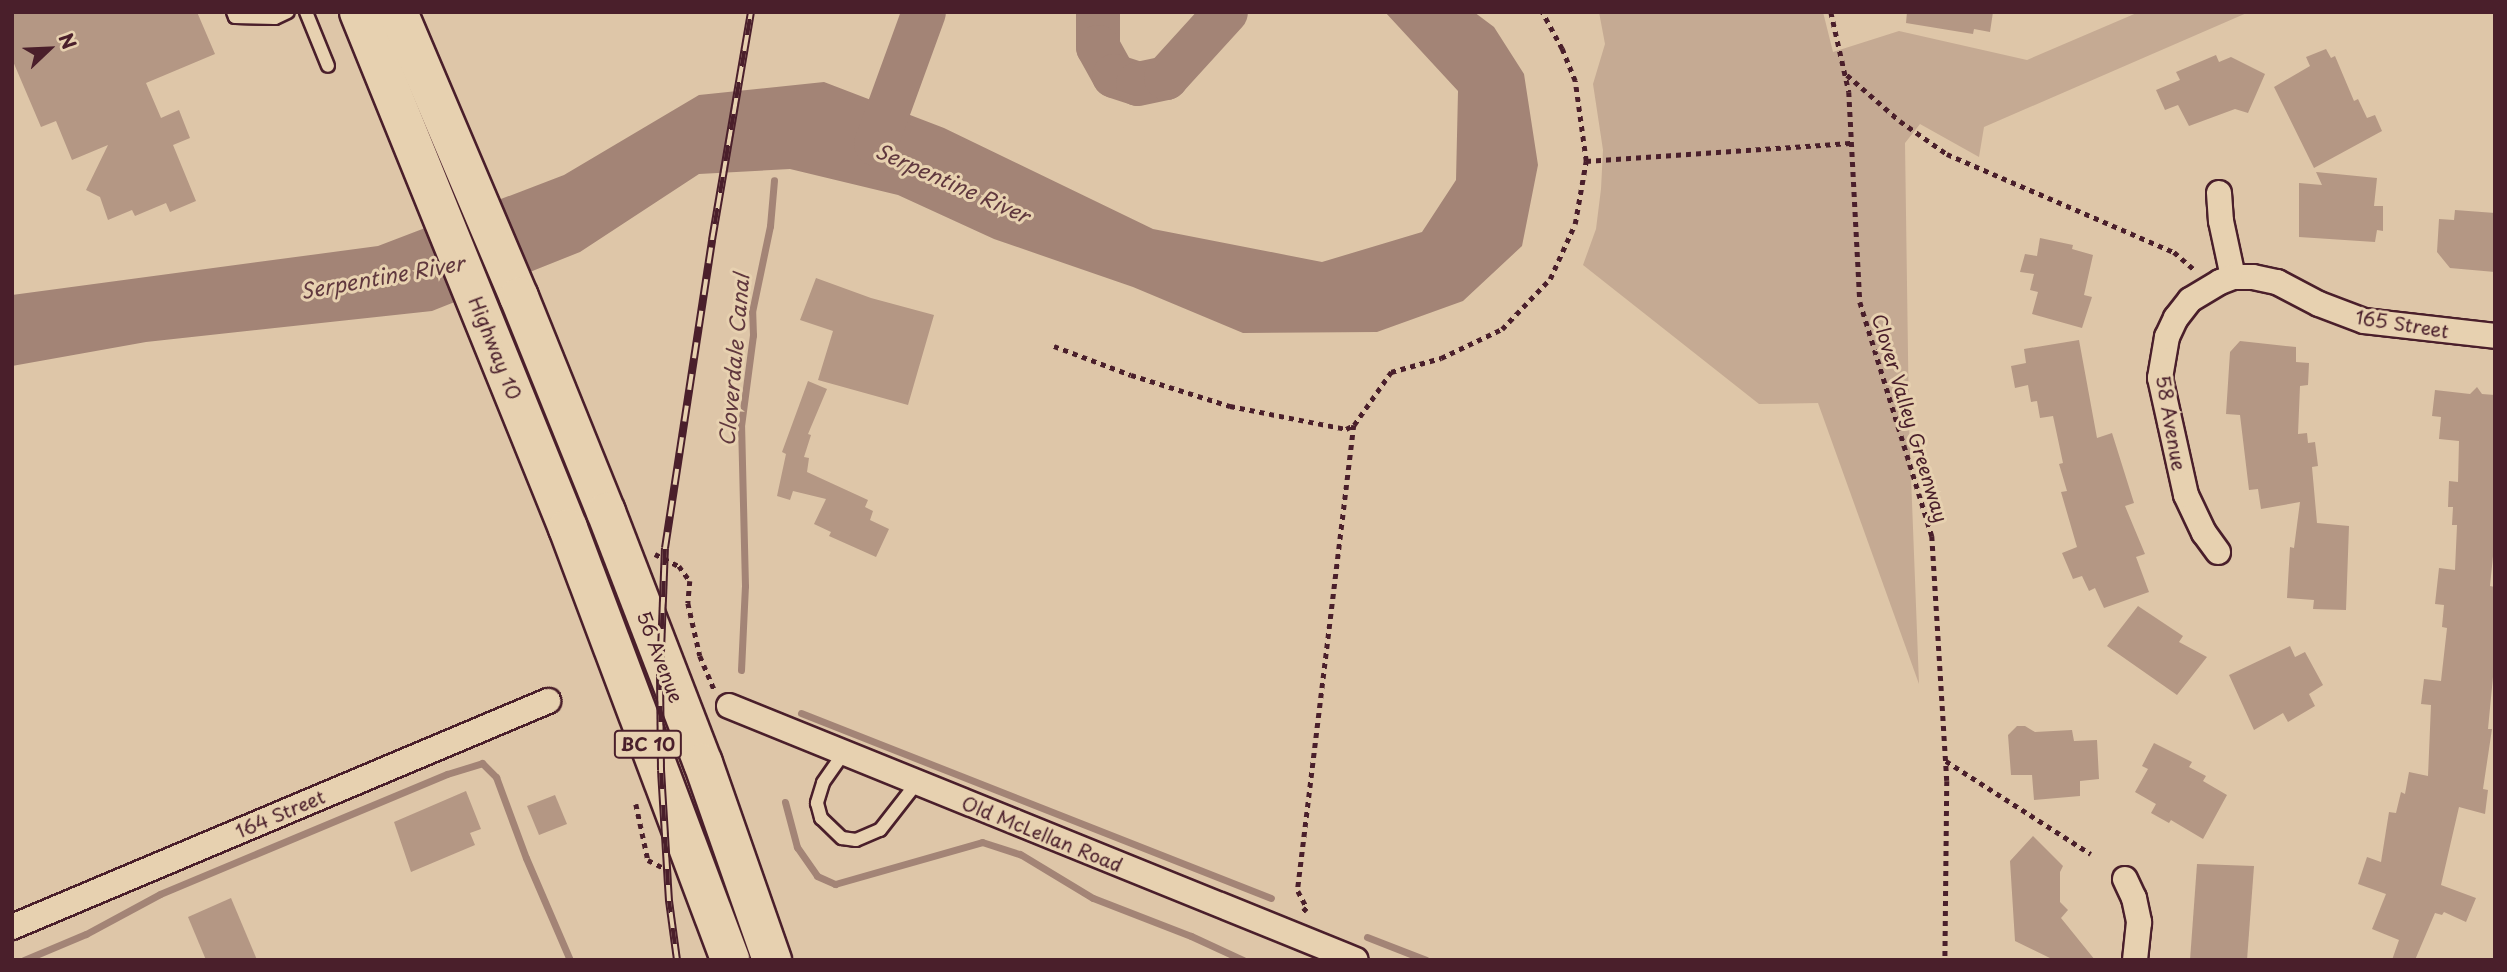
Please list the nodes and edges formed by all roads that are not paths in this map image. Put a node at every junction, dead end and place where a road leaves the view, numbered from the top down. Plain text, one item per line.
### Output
1 (233, 12) edge
2 (288, 12) edge
3 (306, 12) edge
4 (373, 16) edge
5 (328, 66) dead end
6 (2219, 193) dead end
7 (2233, 277) junction
8 (2495, 336) edge
9 (606, 512) joint
10 (2218, 552) dead end
11 (548, 701) dead end
12 (723, 702) road end
13 (843, 754) junction
14 (916, 784) junction
15 (2125, 879) dead end
16 (12, 927) edge
17 (730, 960) edge
18 (772, 960) edge
19 (1356, 960) edge
20 (2135, 960) edge

1 - 2 lane
3 - 5 lane
4 - 9 highway, Highway 10 / BC 10
4 - 17 highway, Highway 10 / BC 10
6 - 7 street
7 - 8 street, 165 Street
7 - 10 street, 58 Avenue
9 - 18 highway, 56 Avenue / BC 10
11 - 16 street, 164 Street
12 - 13 street, Old McLellan Road
13 - 14 street, Old McLellan Road
13 - 14 lane
14 - 19 street, Old McLellan Road
15 - 20 street

